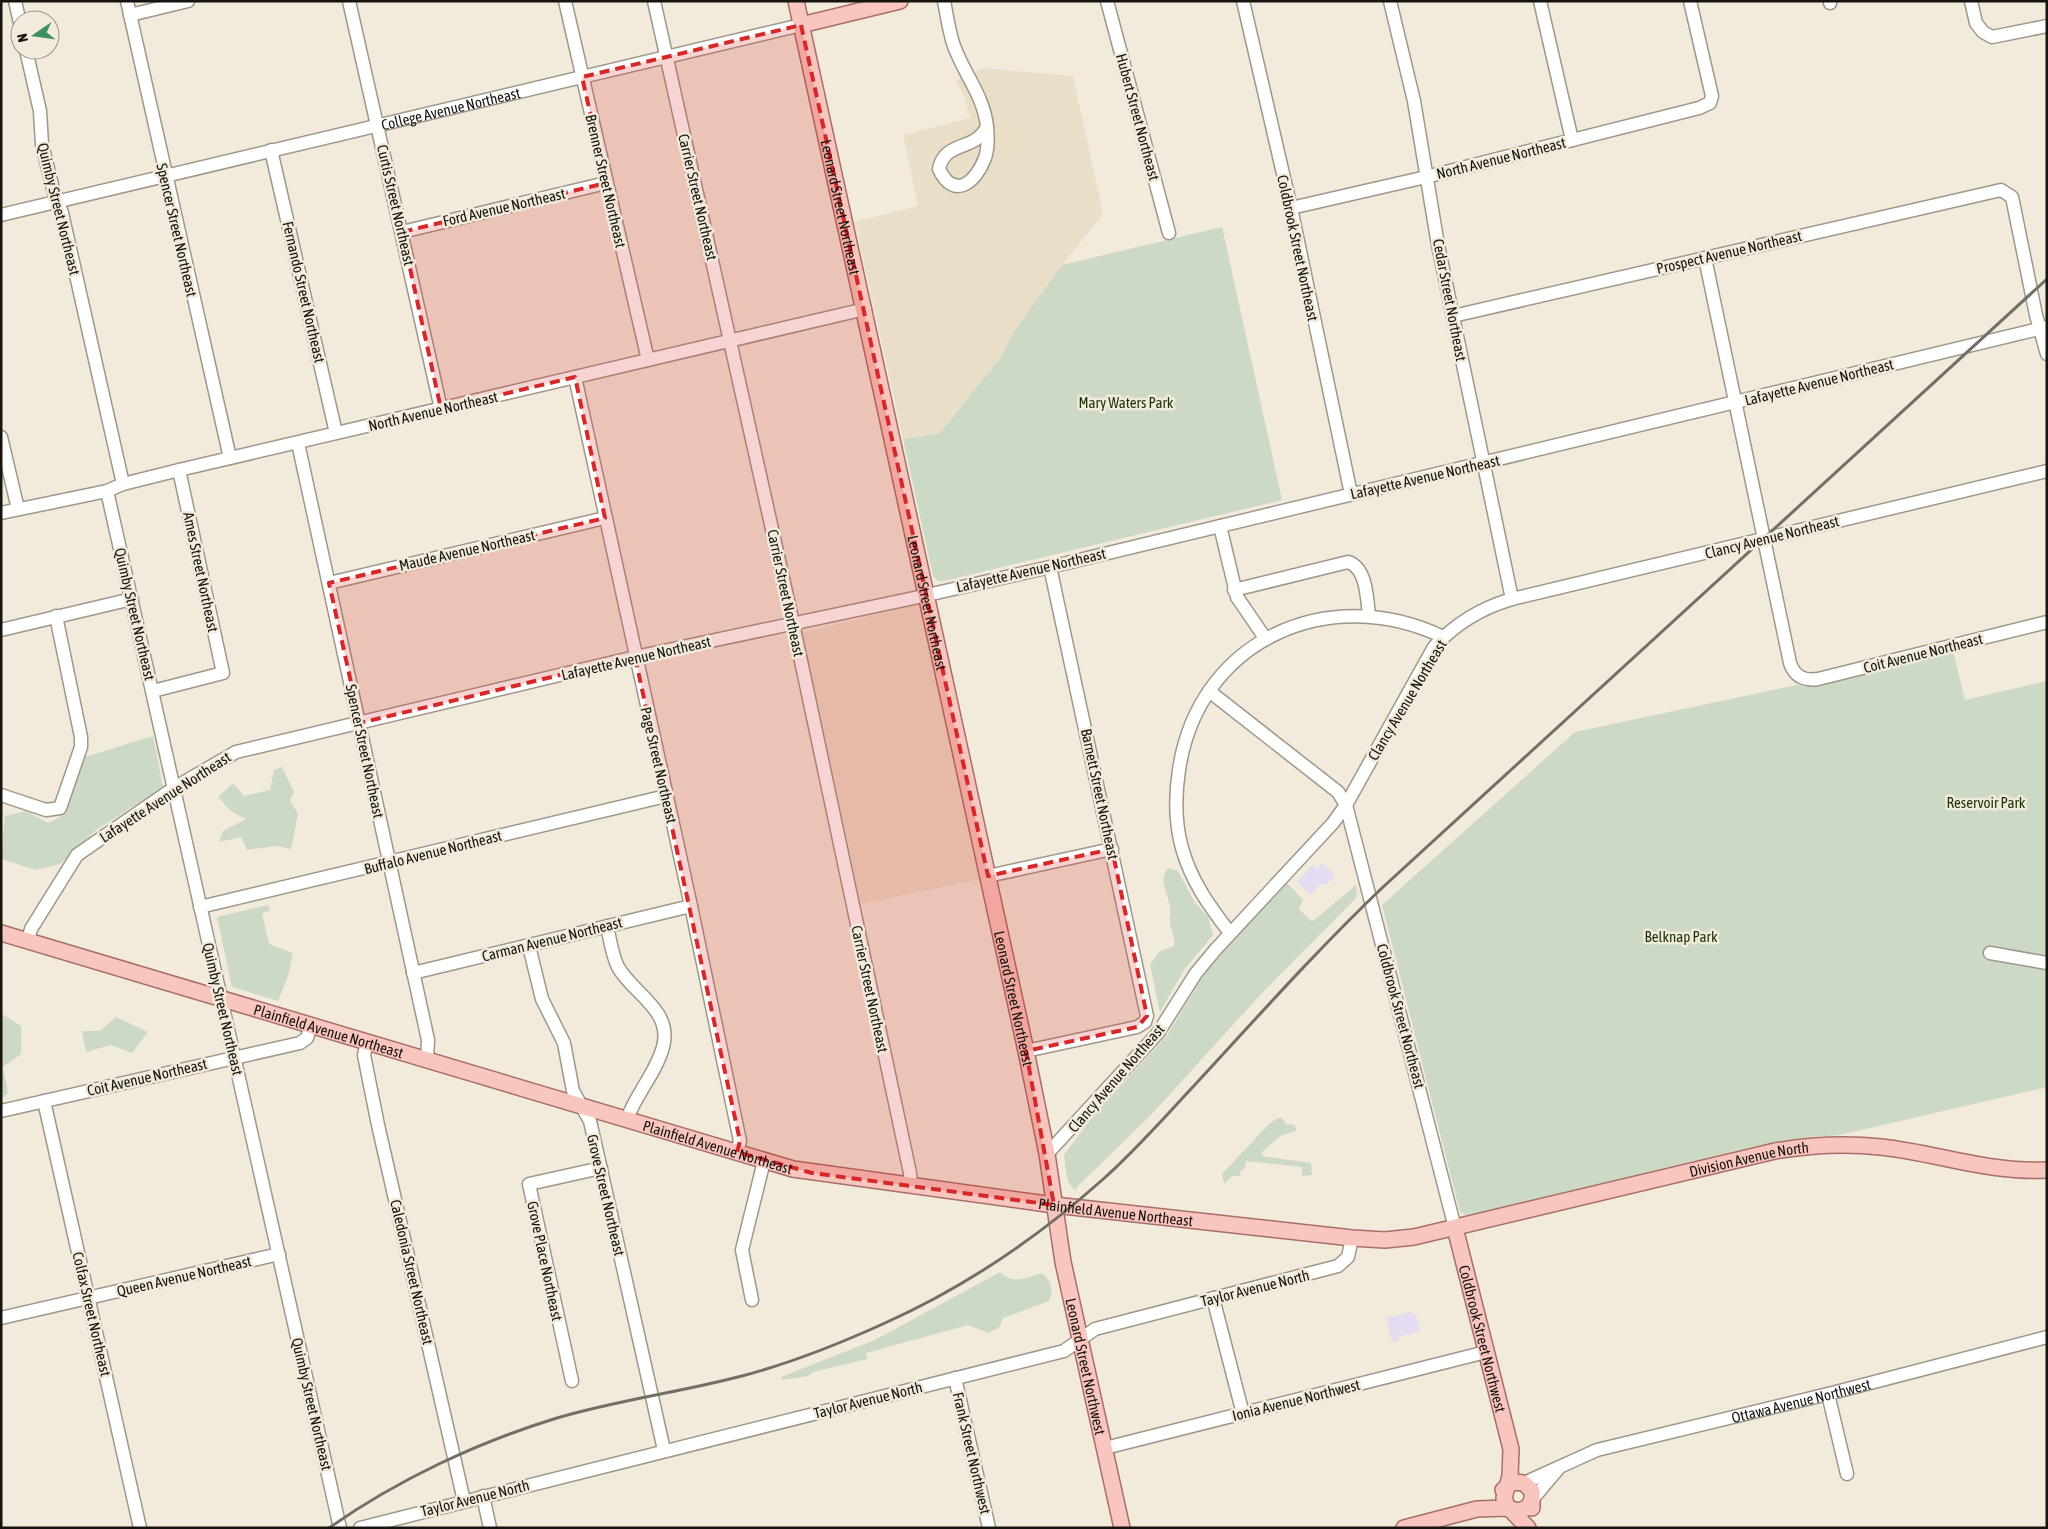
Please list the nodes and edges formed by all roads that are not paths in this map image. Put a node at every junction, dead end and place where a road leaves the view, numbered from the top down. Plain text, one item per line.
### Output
1 (127, 1) edge
2 (188, 1) edge
3 (349, 1) edge
4 (565, 1) edge
5 (654, 1) edge
6 (796, 1) edge
7 (900, 1) edge
8 (944, 1) edge
9 (1107, 1) edge
10 (1243, 1) edge
11 (1390, 1) edge
12 (1540, 1) edge
13 (1690, 1) edge
14 (1971, 1) edge
15 (130, 15) junction
16 (801, 25) junction
17 (2047, 26) edge
18 (666, 57) junction
19 (28, 60) edge
20 (582, 77) junction
21 (377, 125) junction
22 (987, 127) junction
23 (1572, 140) junction
24 (271, 150) junction
25 (165, 176) junction
26 (1426, 177) junction
27 (606, 183) junction
28 (57, 202) junction
29 (1291, 208) junction
30 (1, 215) edge
31 (402, 232) junction
32 (1169, 233) dead end
33 (1705, 258) junction
34 (865, 309) junction
35 (1453, 316) junction
36 (2044, 328) edge
37 (730, 342) junction
38 (2047, 354) edge
39 (648, 360) junction
40 (575, 377) junction
41 (1735, 402) junction
42 (441, 409) junction
43 (336, 433) junction
44 (1, 437) edge
45 (298, 443) junction
46 (230, 458) junction
47 (1484, 463) junction
48 (179, 470) junction
49 (2047, 471) edge
50 (123, 484) junction
51 (107, 491) junction
52 (1351, 494) junction
53 (18, 508) junction
54 (1, 512) edge
55 (605, 518) junction
56 (1220, 526) junction
57 (1764, 539) junction
58 (1050, 566) junction
59 (328, 583) junction
60 (1234, 590) junction
61 (926, 595) junction
62 (132, 599) junction
63 (1512, 599) junction
64 (56, 616) junction
65 (1369, 616) junction
66 (2047, 622) edge
67 (793, 624) junction
68 (1, 630) edge
69 (1444, 637) junction
70 (1265, 638) junction
71 (635, 657) junction
72 (153, 691) junction
73 (1209, 691) junction
74 (360, 722) junction
75 (174, 788) junction
76 (1, 794) edge
77 (666, 796) junction
78 (1346, 805) junction
79 (1112, 849) junction
80 (389, 863) junction
81 (988, 876) junction
82 (691, 906) junction
83 (200, 907) junction
84 (607, 926) junction
85 (1, 933) edge
86 (1230, 933) junction
87 (28, 940) junction
88 (529, 946) junction
89 (1990, 953) dead end
90 (2047, 964) edge
91 (413, 973) junction
92 (220, 999) junction
93 (311, 1025) junction
94 (367, 1042) junction
95 (1026, 1051) junction
96 (234, 1058) junction
97 (426, 1060) junction
98 (44, 1101) junction
99 (581, 1106) junction
100 (1, 1110) edge
101 (627, 1119) junction
102 (737, 1152) junction
103 (1047, 1154) junction
104 (764, 1160) junction
105 (601, 1168) junction
106 (2047, 1170) edge
107 (911, 1185) junction
108 (1054, 1205) junction
109 (1455, 1228) junction
110 (1352, 1238) junction
111 (279, 1254) junction
112 (88, 1298) junction
113 (1213, 1298) junction
114 (752, 1300) dead end
115 (1, 1318) edge
116 (2047, 1337) edge
117 (1080, 1340) junction
118 (1486, 1352) junction
119 (955, 1378) junction
120 (572, 1381) dead end
121 (1828, 1394) junction
122 (1243, 1414) junction
123 (1105, 1448) junction
124 (1511, 1449) junction
125 (664, 1450) junction
126 (1558, 1469) junction
127 (1847, 1474) dead end
128 (1524, 1483) junction
129 (1507, 1488) junction
130 (483, 1496) junction
131 (1532, 1500) junction
132 (464, 1501) junction
133 (1475, 1509) junction
134 (1511, 1509) junction
135 (140, 1528) edge
136 (340, 1528) edge
137 (360, 1528) edge
138 (490, 1528) edge
139 (988, 1528) edge
140 (1122, 1528) edge
141 (1404, 1528) edge
142 (1528, 1528) edge
143 (1535, 1528) edge

1 - 15 street, Spencer Street Northeast
2 - 15 street
3 - 21 street, Curtis Street Northeast
4 - 20 street, Brenner Street Northeast
5 - 18 street, Carrier Street Northeast
6 - 16 main road, Leonard Street Northeast
7 - 16 main road, College Avenue Northeast
8 - 22 street
9 - 32 street, Hubert Street Northeast
10 - 29 street, Coldbrook Street Northeast
11 - 26 street, Cedar Street Northeast
12 - 23 street
13 - 23 street, North Avenue Northeast
14 - 17 street
15 - 25 street, Spencer Street Northeast
16 - 18 street, College Avenue Northeast
16 - 34 main road, Leonard Street Northeast
18 - 20 street, College Avenue Northeast
18 - 37 street, Carrier Street Northeast
19 - 28 street, Quimby Street Northeast
20 - 21 street, College Avenue Northeast
20 - 27 street, Brenner Street Northeast
21 - 24 street, College Avenue Northeast
21 - 31 street, Curtis Street Northeast
22 - 22 street
23 - 26 street, North Avenue Northeast
24 - 25 street, College Avenue Northeast
24 - 43 street, Fernando Street Northeast
25 - 28 street, College Avenue Northeast
25 - 46 street, Spencer Street Northeast
26 - 29 street, North Avenue Northeast
26 - 35 street, Cedar Street Northeast
27 - 31 street, Ford Avenue Northeast
27 - 39 street, Brenner Street Northeast
28 - 30 street, College Avenue Northeast
28 - 50 street, Quimby Street Northeast
29 - 52 street, Coldbrook Street Northeast
31 - 42 street, Curtis Street Northeast
33 - 35 street, Prospect Avenue Northeast
33 - 36 street, Prospect Avenue Northeast
33 - 41 street
34 - 37 street, North Avenue Northeast
34 - 61 main road, Leonard Street Northeast
35 - 47 street, Cedar Street Northeast
36 - 38 street
36 - 41 street, Lafayette Avenue Northeast
37 - 39 street, North Avenue Northeast
37 - 67 street, Carrier Street Northeast
39 - 40 street, North Avenue Northeast
40 - 42 street, North Avenue Northeast
40 - 55 street, Page Street Northeast
41 - 47 street, Lafayette Avenue Northeast
41 - 57 street
42 - 43 street, North Avenue Northeast
43 - 45 street, North Avenue Northeast
44 - 53 street
45 - 46 street, North Avenue Northeast
45 - 59 street, Spencer Street Northeast
46 - 48 street, North Avenue Northeast
47 - 52 street, Lafayette Avenue Northeast
47 - 63 street, Cedar Street Northeast
48 - 50 street, North Avenue Northeast
48 - 72 street, Ames Street Northeast
49 - 57 street, Clancy Avenue Northeast
50 - 51 street, North Avenue Northeast
51 - 53 street, North Avenue Northeast
51 - 62 street, Quimby Street Northeast
52 - 56 street, Lafayette Avenue Northeast
53 - 54 street, North Avenue Northeast
55 - 59 street, Maude Avenue Northeast
55 - 71 street, Page Street Northeast
56 - 58 street, Lafayette Avenue Northeast
56 - 60 street
57 - 63 street, Clancy Avenue Northeast
57 - 66 street, Coit Avenue Northeast
58 - 61 street, Lafayette Avenue Northeast
58 - 79 street, Barnett Street Northeast
59 - 74 street, Spencer Street Northeast
60 - 65 street
60 - 70 street
61 - 67 street, Lafayette Avenue Northeast
61 - 81 main road, Leonard Street Northeast
62 - 64 street
62 - 72 street, Quimby Street Northeast
63 - 69 street, Clancy Avenue Northeast
64 - 68 street
64 - 76 street
65 - 69 street
65 - 70 street
67 - 71 street, Lafayette Avenue Northeast
67 - 107 street, Carrier Street Northeast
69 - 78 street, Clancy Avenue Northeast
70 - 73 street
71 - 74 street, Lafayette Avenue Northeast
71 - 77 street, Page Street Northeast
72 - 75 street, Quimby Street Northeast
73 - 78 street
73 - 86 street
74 - 75 street, Lafayette Avenue Northeast
74 - 80 street, Spencer Street Northeast
75 - 83 street, Quimby Street Northeast
75 - 87 street, Lafayette Avenue Northeast
77 - 80 street, Buffalo Avenue Northeast
77 - 82 street, Page Street Northeast
78 - 86 street, Clancy Avenue Northeast
78 - 109 street, Coldbrook Street Northeast
79 - 81 street
79 - 95 street, Barnett Street Northeast
80 - 83 street, Buffalo Avenue Northeast
80 - 91 street, Spencer Street Northeast
81 - 95 main road, Leonard Street Northeast
82 - 84 street, Carman Avenue Northeast
82 - 102 street, Page Street Northeast
83 - 92 street, Quimby Street Northeast
84 - 88 street, Carman Avenue Northeast
84 - 101 street
85 - 87 main road, Plainfield Avenue Northeast
86 - 103 street, Clancy Avenue Northeast
87 - 92 main road, Plainfield Avenue Northeast
88 - 91 street, Carman Avenue Northeast
88 - 99 street, Grove Street Northeast
89 - 90 street
91 - 97 street, Spencer Street Northeast
92 - 93 main road, Plainfield Avenue Northeast
92 - 96 street, Quimby Street Northeast
93 - 94 main road, Plainfield Avenue Northeast
93 - 96 street, Coit Avenue Northeast
94 - 97 main road, Plainfield Avenue Northeast
94 - 132 street, Caledonia Street Northeast
95 - 103 main road, Leonard Street Northeast
96 - 98 street, Coit Avenue Northeast
96 - 111 street, Quimby Street Northeast
97 - 99 main road, Plainfield Avenue Northeast
98 - 100 street, Coit Avenue Northeast
98 - 112 street, Colfax Street Northeast
99 - 101 main road, Plainfield Avenue Northeast
99 - 105 street, Grove Street Northeast
101 - 102 main road, Plainfield Avenue Northeast
102 - 104 main road, Plainfield Avenue Northeast
103 - 108 main road, Leonard Street Northeast
104 - 107 main road, Plainfield Avenue Northeast
104 - 114 street
105 - 120 street, Grove Place Northeast
105 - 125 street, Grove Street Northeast
106 - 109 main road, Division Avenue North
107 - 108 main road, Plainfield Avenue Northeast
108 - 110 main road, Plainfield Avenue Northeast
108 - 117 main road, Leonard Street Northwest
109 - 110 main road, Plainfield Avenue Northeast
109 - 118 main road, Coldbrook Street Northwest
110 - 113 street, Taylor Avenue North
111 - 112 street, Queen Avenue Northeast
111 - 136 street, Quimby Street Northeast
112 - 115 street, Queen Avenue Northeast
112 - 135 street, Colfax Street Northeast
113 - 117 street, Taylor Avenue North
113 - 122 street
116 - 121 street, Ottawa Avenue Northwest
117 - 119 street, Taylor Avenue North
117 - 123 main road, Leonard Street Northwest
118 - 122 street, Ionia Avenue Northwest
118 - 124 main road, Coldbrook Street Northwest
119 - 125 street, Taylor Avenue North
119 - 139 street, Frank Street Northwest
121 - 126 street, Ottawa Avenue Northwest
121 - 127 street
122 - 123 street, Ionia Avenue Northwest
123 - 140 main road, Leonard Street Northwest
124 - 128 main road, Coldbrook Street Northwest
124 - 129 main road, Coldbrook Street Northwest
125 - 130 street, Taylor Avenue North
126 - 128 street, Ottawa Avenue Northwest
126 - 131 street, Ottawa Avenue Northwest
128 - 129 main road
128 - 131 main road
129 - 133 main road
129 - 134 main road, Coldbrook Street Northwest
130 - 132 street, Taylor Avenue North
130 - 138 street
131 - 134 main road, Ottawa Avenue Northwest
131 - 143 main road
132 - 137 street, Taylor Avenue North
133 - 134 main road
133 - 141 main road
134 - 142 main road

